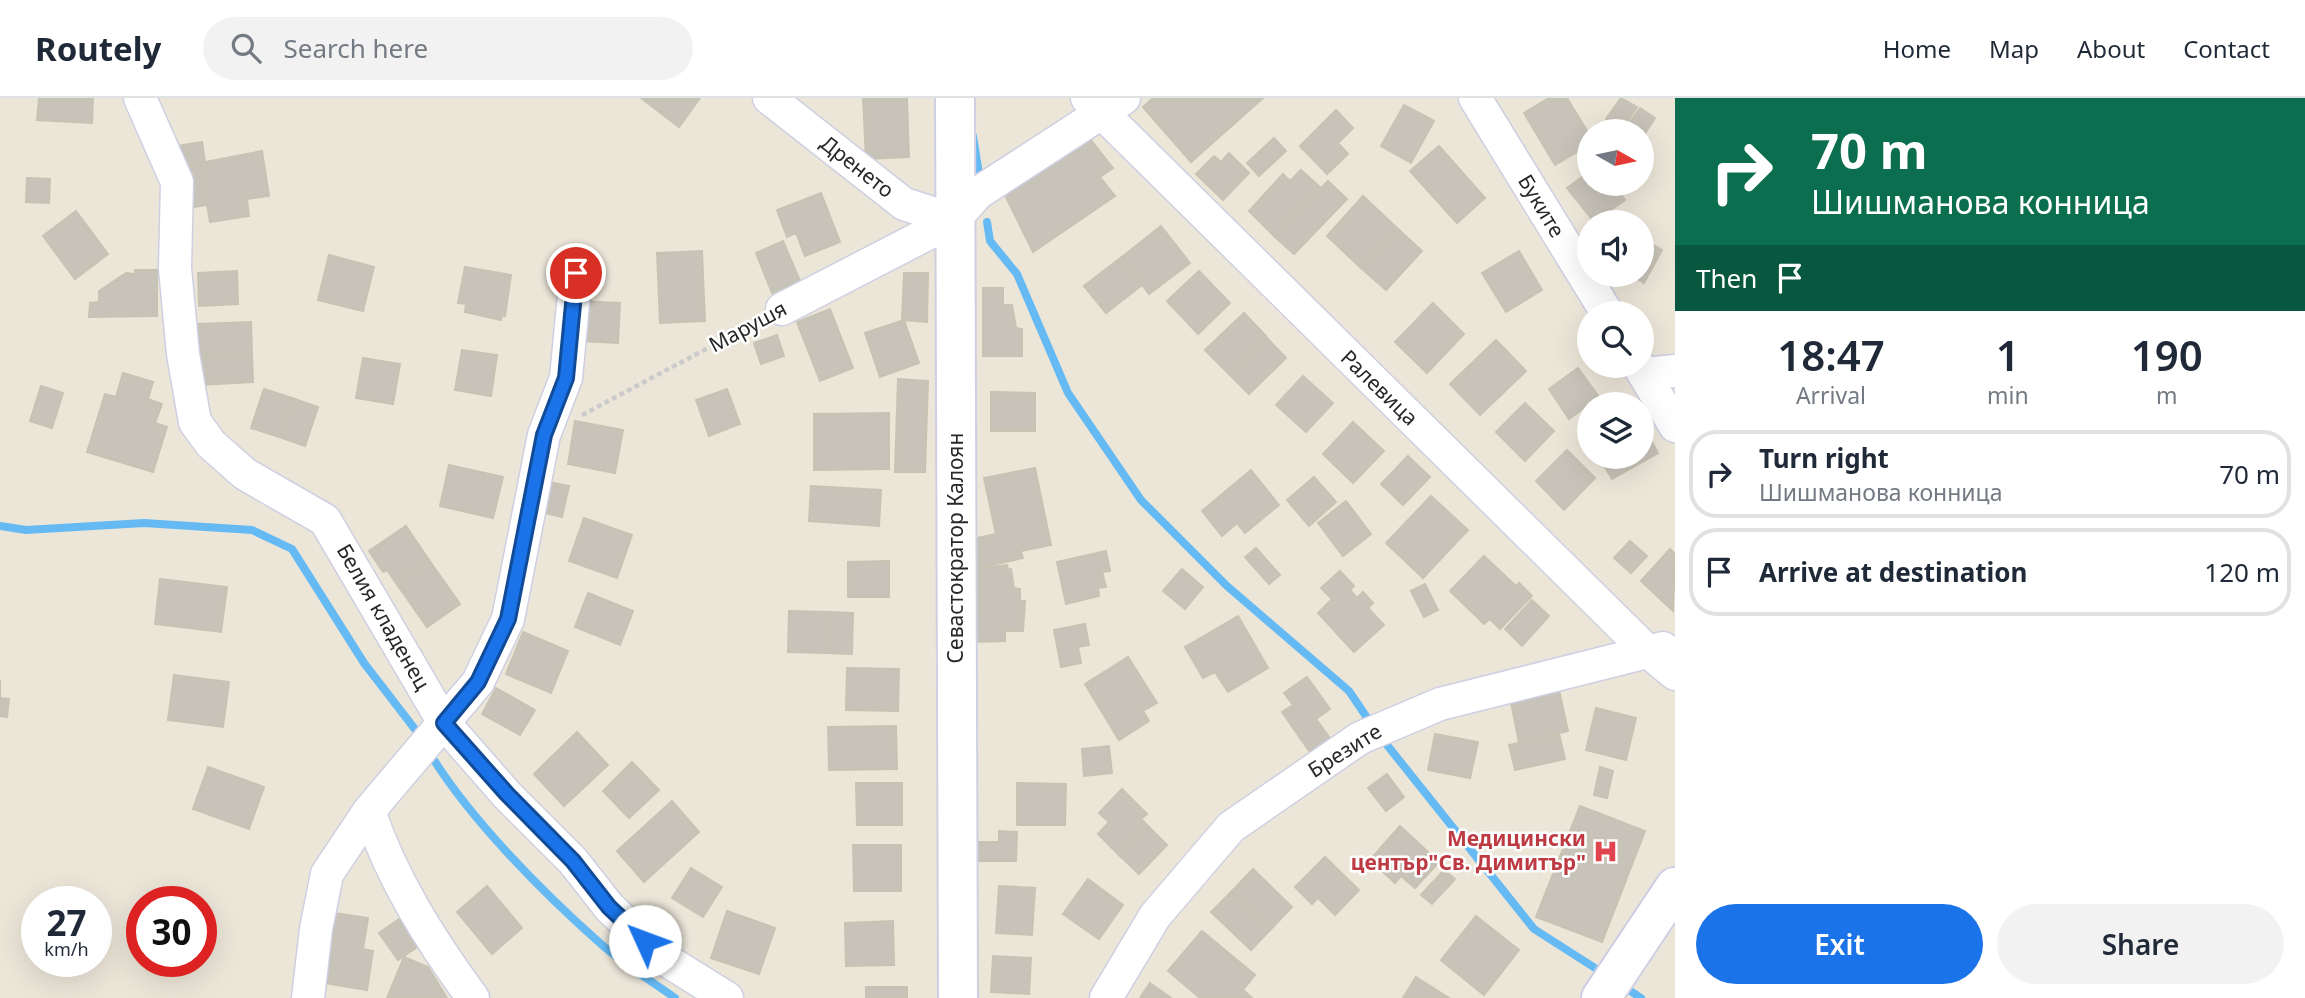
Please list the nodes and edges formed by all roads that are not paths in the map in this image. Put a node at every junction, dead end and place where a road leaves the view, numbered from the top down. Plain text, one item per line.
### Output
1 (140, 98) edge
2 (768, 98) edge
3 (955, 98) edge
4 (1475, 98) edge
5 (1105, 103) edge
6 (954, 220) junction
7 (576, 273) dead end
8 (1599, 301) edge
9 (782, 309) road end
10 (1654, 370) edge
11 (1675, 371) edge
12 (1646, 378) edge
13 (1675, 426) edge
14 (1661, 648) edge
15 (1675, 674) edge
16 (444, 723) junction
17 (369, 811) junction
18 (1675, 887) edge
19 (308, 998) edge
20 (473, 998) edge
21 (727, 998) edge
22 (958, 998) edge
23 (1106, 998) edge
24 (1601, 998) edge

1 - 16 street, Белия кладенец
2 - 6 street, Дренето
3 - 6 main road, Севастократор Калоян
4 - 8 street, Буките
5 - 6 street
5 - 14 street, Ралевица
6 - 9 street, Марушя
6 - 22 main road, Севастократор Калоян
7 - 16 street
10 - 11 street
12 - 13 street
14 - 15 street, Ралевица
14 - 23 street, Брезите
16 - 17 street
16 - 21 street, Белия кладенец
17 - 19 street
17 - 20 street
18 - 24 main road

